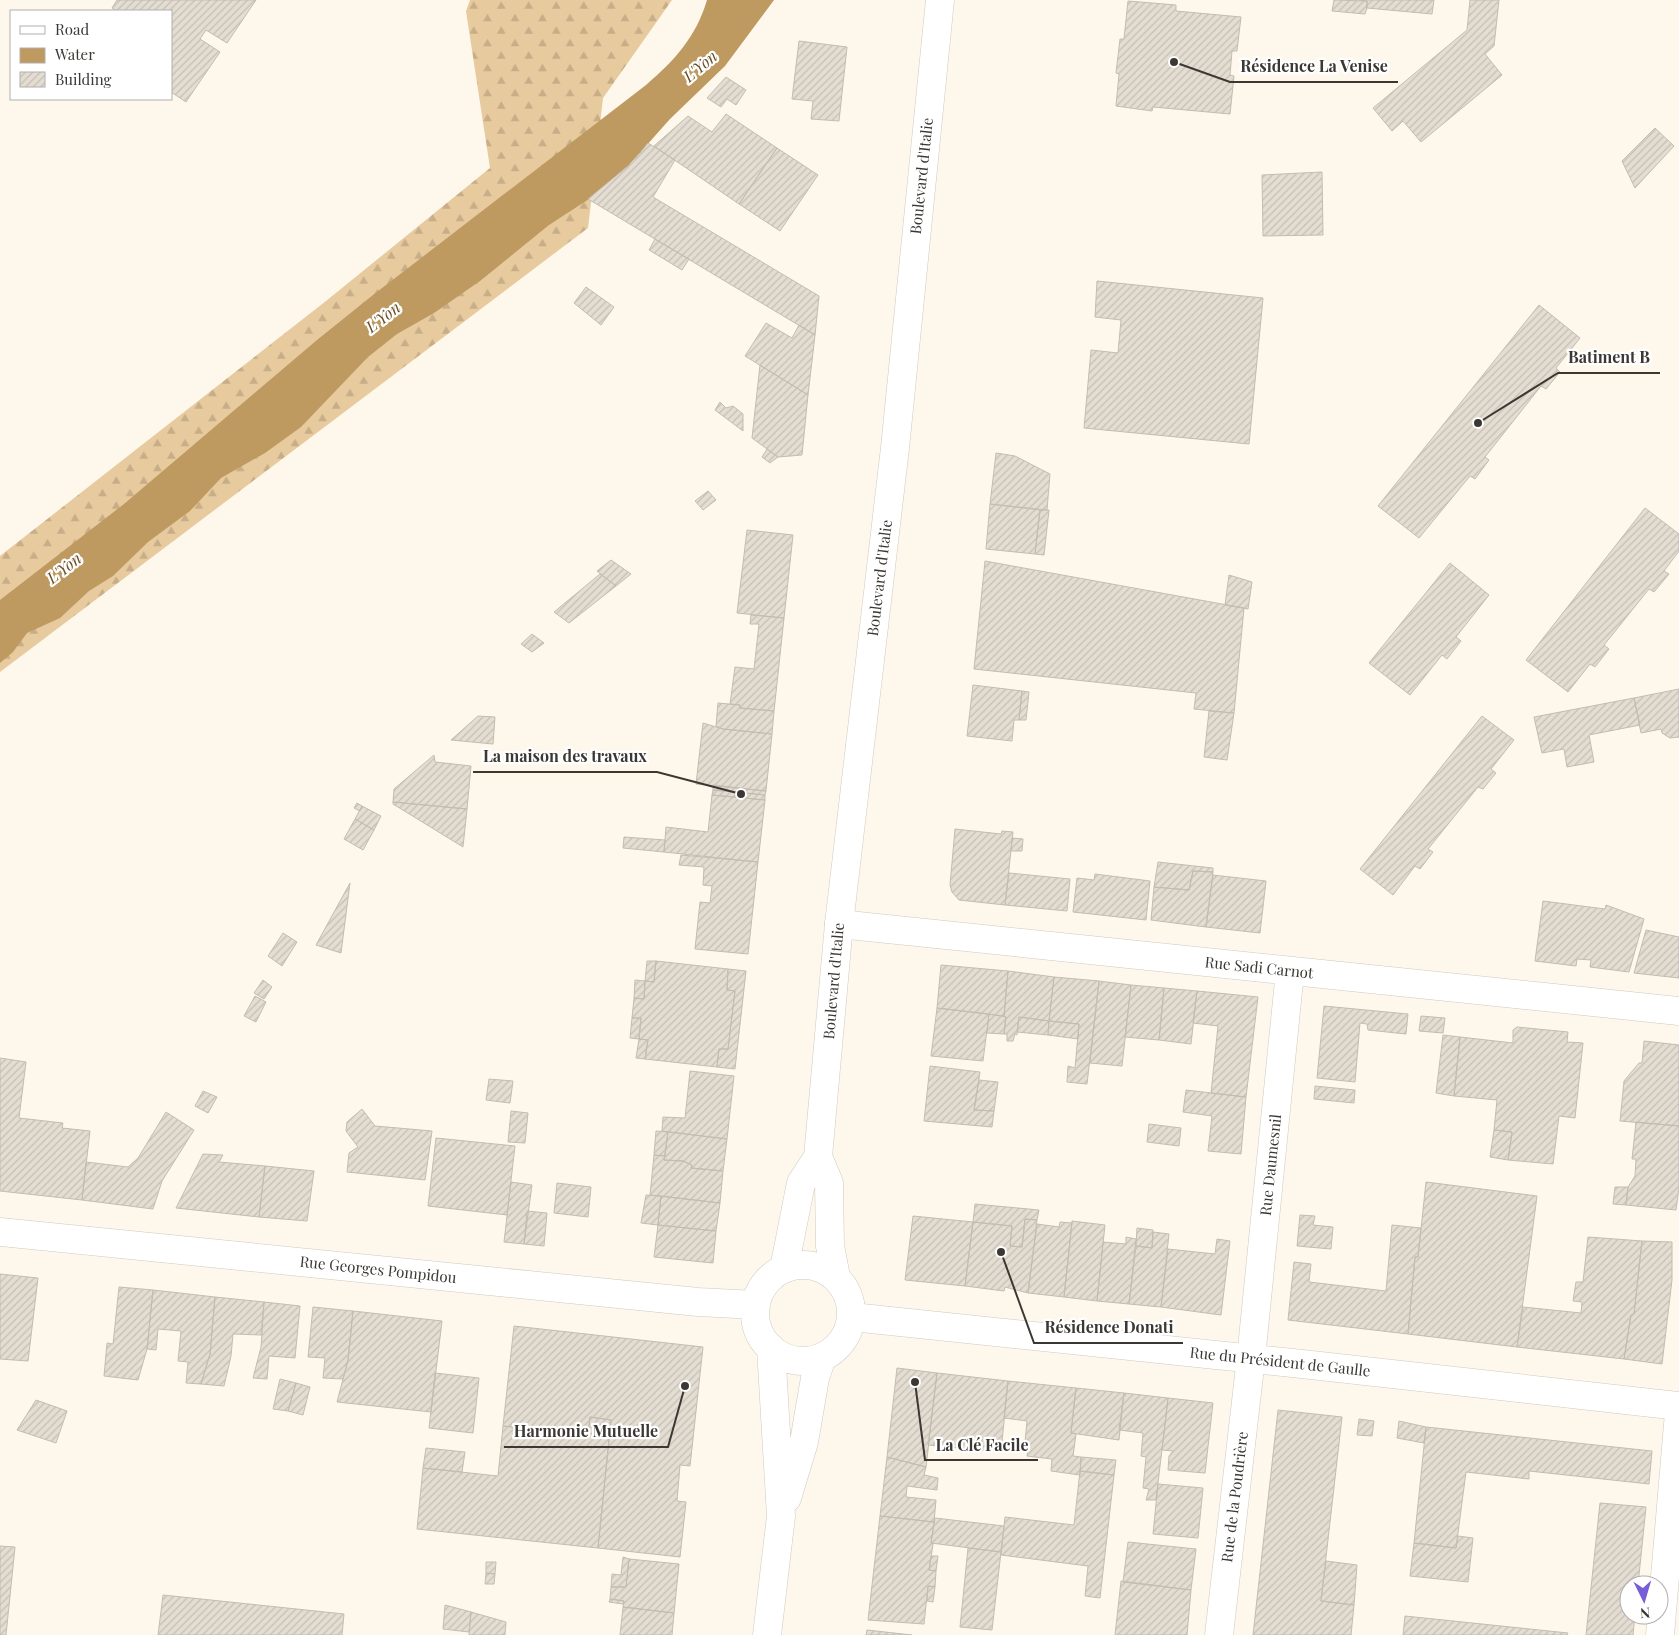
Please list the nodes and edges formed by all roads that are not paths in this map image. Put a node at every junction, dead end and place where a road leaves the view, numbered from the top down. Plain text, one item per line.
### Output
1 (940, 0) edge
2 (839, 924) junction
3 (1290, 971) junction
4 (1679, 1012) edge
5 (818, 1157) junction
6 (0, 1232) edge
7 (784, 1269) junction
8 (836, 1277) junction
9 (756, 1305) junction
10 (852, 1317) junction
11 (771, 1348) junction
12 (822, 1357) junction
13 (1251, 1358) junction
14 (1679, 1406) edge
15 (1679, 1413) edge
16 (781, 1516) junction
17 (767, 1635) edge
18 (1219, 1635) edge
19 (1660, 1635) edge

1 - 2 main road, Boulevard d'Italie
2 - 3 main road, Rue Sadi Carnot
2 - 5 main road, Boulevard d'Italie
3 - 4 main road, Rue Sadi Carnot
3 - 13 main road, Rue Daumesnil
5 - 7 main road, Boulevard d'Italie
5 - 8 main road, Boulevard d'Italie
6 - 9 main road, Rue Georges Pompidou
7 - 8 main road
7 - 9 main road
8 - 10 main road
9 - 11 main road
10 - 12 main road
10 - 13 main road, Rue du Président de Gaulle
11 - 12 main road
11 - 16 main road
12 - 16 main road
13 - 14 main road, Rue du Président de Gaulle
13 - 18 main road, Rue de la Poudrière
15 - 19 main road
16 - 17 main road

